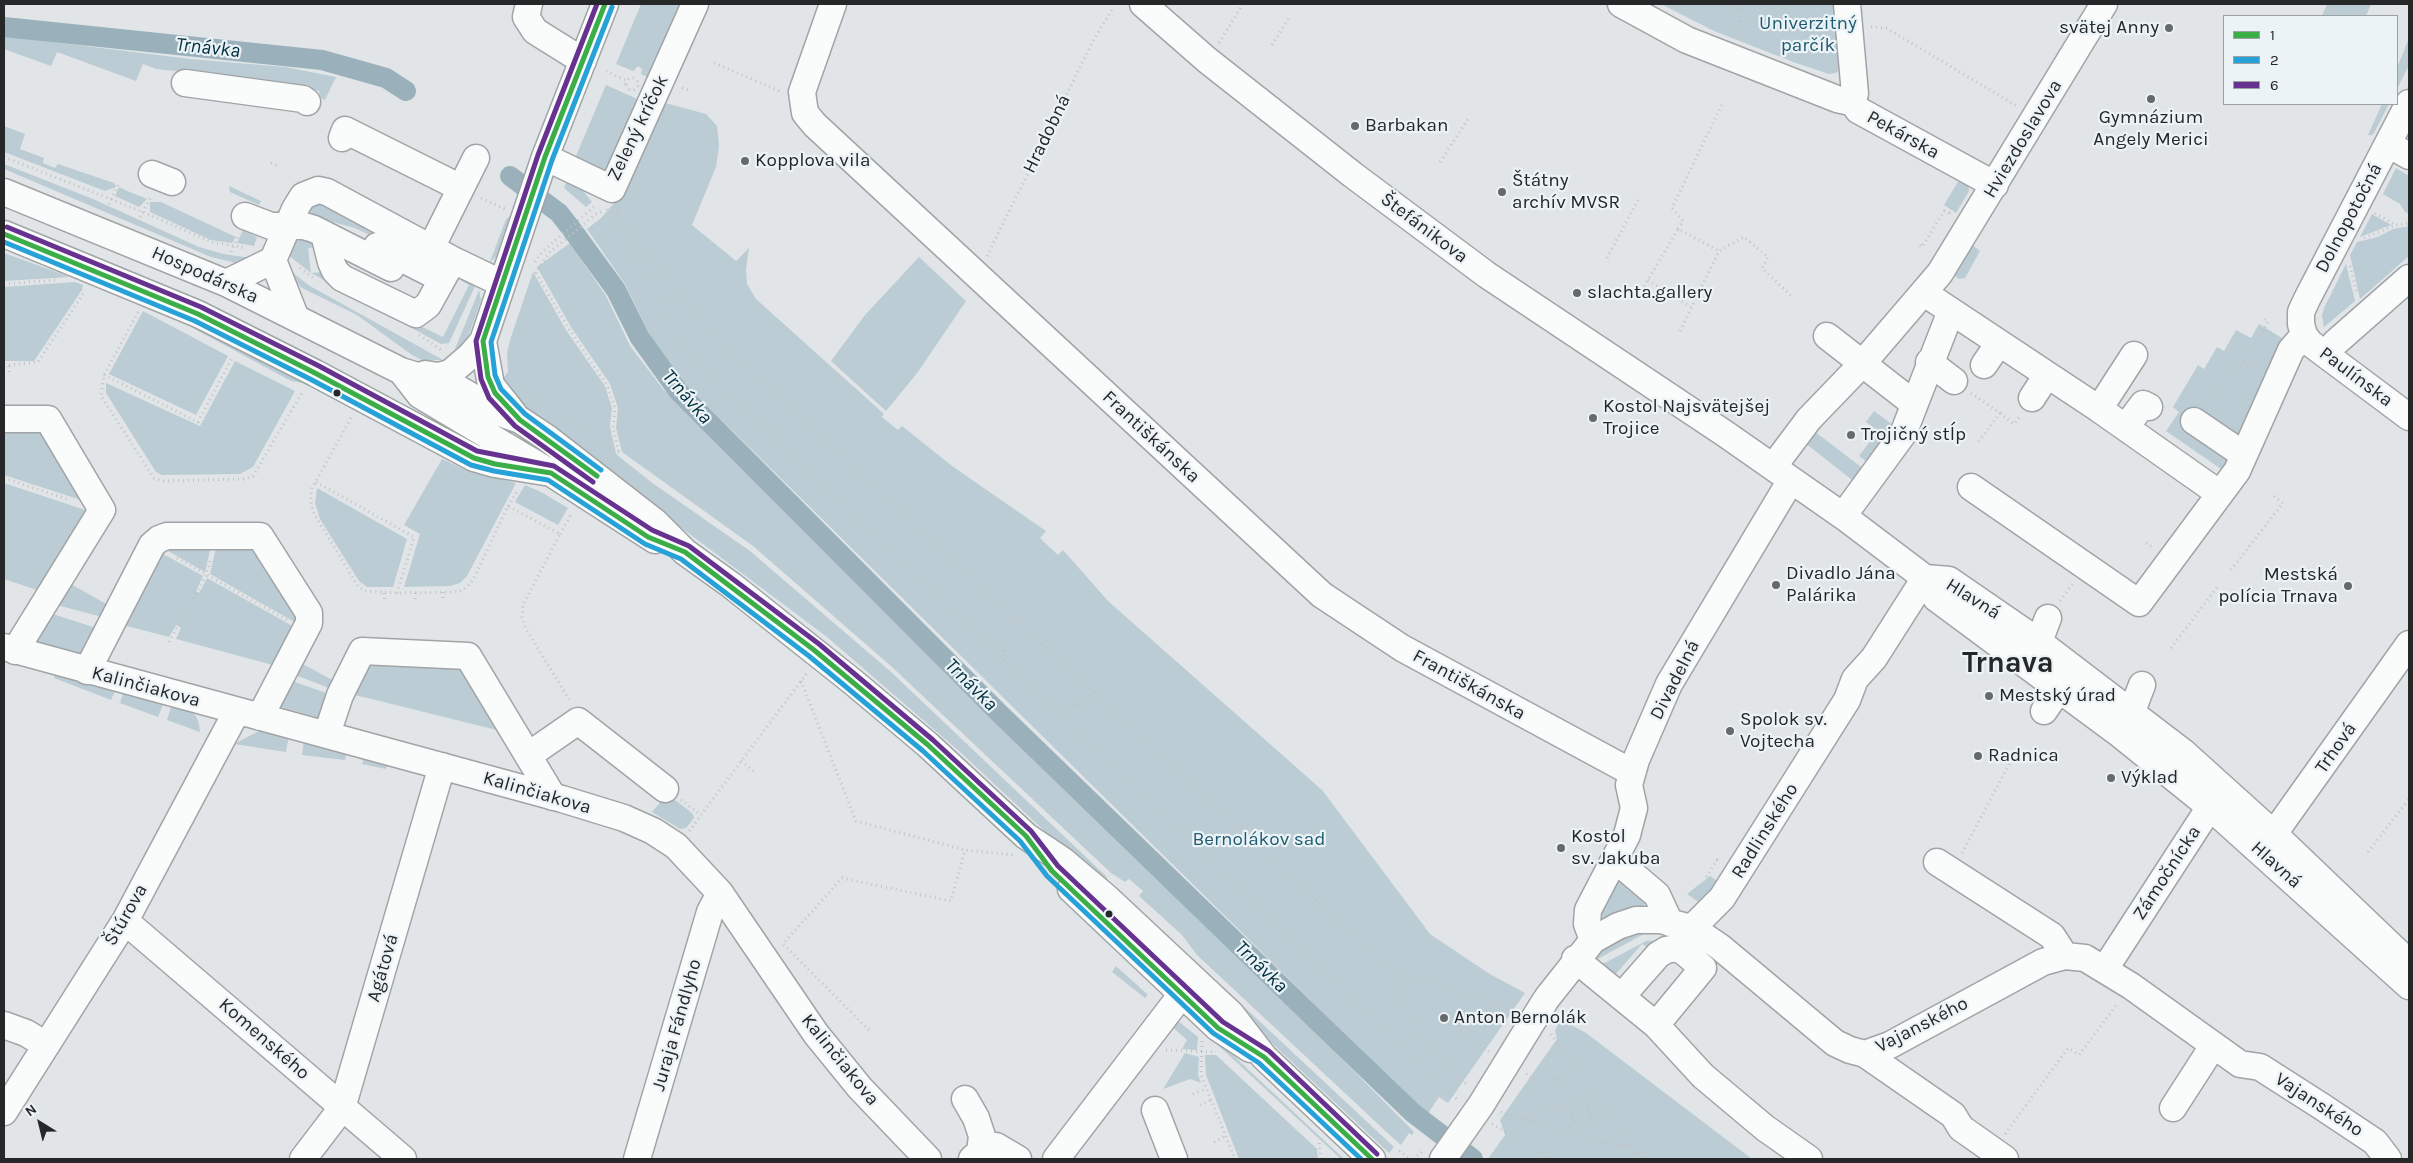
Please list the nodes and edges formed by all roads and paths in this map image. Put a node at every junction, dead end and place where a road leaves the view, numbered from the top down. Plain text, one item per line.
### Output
1 (528, 4) edge
2 (605, 4) edge
3 (695, 4) edge
4 (833, 4) edge
5 (1143, 4) edge
6 (1243, 4) edge
7 (1621, 4) edge
8 (1728, 4) edge
9 (1742, 4) edge
10 (1782, 4) edge
11 (1847, 4) edge
12 (2104, 4) edge
13 (1113, 8) dead end
14 (1740, 11) junction
15 (1289, 18) dead end
16 (1871, 28) dead end
17 (1218, 43) dead end
18 (1272, 45) dead end
19 (1743, 47) dead end
20 (714, 63) dead end
21 (1830, 65) dead end
22 (594, 66) junction
23 (627, 81) dead end
24 (185, 83) dead end
25 (789, 96) dead end
26 (1851, 99) junction
27 (308, 102) dead end
28 (1723, 102) dead end
29 (2409, 103) edge
30 (2019, 107) dead end
31 (1470, 116) dead end
32 (342, 138) dead end
33 (2399, 150) edge
34 (4, 157) edge
35 (545, 157) junction
36 (476, 158) dead end
37 (271, 162) dead end
38 (1440, 162) dead end
39 (279, 166) dead end
40 (120, 184) dead end
41 (158, 184) dead end
42 (1995, 185) junction
43 (461, 188) junction
44 (4, 192) edge
45 (1638, 200) dead end
46 (110, 202) junction
47 (605, 205) dead end
48 (617, 205) dead end
49 (591, 209) dead end
50 (604, 210) dead end
51 (2370, 210) dead end
52 (143, 212) junction
53 (140, 217) dead end
54 (513, 221) junction
55 (2409, 223) edge
56 (2396, 225) junction
57 (287, 226) junction
58 (242, 227) joint
59 (1678, 229) junction
60 (4, 234) edge
61 (324, 234) junction
62 (1936, 235) dead end
63 (2361, 239) dead end
64 (1920, 245) dead end
65 (234, 246) junction
66 (250, 249) dead end
67 (545, 249) dead end
68 (1719, 251) junction
69 (230, 252) dead end
70 (1607, 258) dead end
71 (273, 260) junction
72 (985, 261) dead end
73 (442, 262) junction
74 (2349, 264) dead end
75 (387, 275) junction
76 (2409, 278) edge
77 (57, 280) dead end
78 (1648, 280) junction
79 (226, 283) junction
80 (501, 283) junction
81 (4, 284) edge
82 (86, 290) dead end
83 (1924, 293) junction
84 (1639, 295) dead end
85 (1792, 297) dead end
86 (142, 304) dead end
87 (1691, 307) junction
88 (1950, 311) junction
89 (295, 316) junction
90 (2263, 318) dead end
91 (2363, 319) junction
92 (1680, 331) dead end
93 (2304, 335) junction
94 (1827, 336) dead end
95 (482, 341) junction
96 (2335, 343) dead end
97 (2001, 344) junction
98 (233, 355) dead end
99 (2134, 355) dead end
100 (1929, 362) junction
101 (1862, 364) junction
102 (1984, 365) dead end
103 (4, 366) edge
104 (9, 366) junction
105 (401, 371) junction
106 (104, 375) junction
107 (2047, 375) junction
108 (9, 376) dead end
109 (1960, 385) joint
110 (304, 389) dead end
111 (524, 390) dead end
112 (1913, 402) junction
113 (2028, 405) joint
114 (2149, 407) dead end
115 (2099, 410) junction
116 (792, 411) junction
117 (354, 413) dead end
118 (2000, 413) junction
119 (2409, 417) edge
120 (4, 419) edge
121 (520, 420) junction
122 (2194, 421) joint
123 (2126, 428) junction
124 (769, 436) junction
125 (1977, 444) dead end
126 (2244, 455) junction
127 (551, 473) junction
128 (1782, 473) junction
129 (4, 478) edge
130 (523, 481) dead end
131 (316, 482) junction
132 (1972, 487) dead end
133 (2220, 494) junction
134 (2271, 494) dead end
135 (508, 506) junction
136 (575, 508) dead end
137 (102, 510) junction
138 (1842, 516) junction
139 (560, 534) junction
140 (216, 536) junction
141 (152, 545) junction
142 (685, 552) junction
143 (2231, 570) dead end
144 (206, 575) junction
145 (1926, 578) junction
146 (2076, 580) dead end
147 (2218, 586) dead end
148 (384, 592) junction
149 (443, 592) junction
150 (398, 593) junction
151 (415, 593) junction
152 (443, 601) dead end
153 (415, 602) dead end
154 (385, 603) dead end
155 (1014, 617) junction
156 (2048, 618) joint
157 (306, 631) junction
158 (169, 642) dead end
159 (2039, 642) junction
160 (2409, 644) edge
161 (2170, 648) dead end
162 (9, 649) edge
163 (1004, 662) junction
164 (2024, 664) junction
165 (87, 671) junction
166 (807, 673) dead end
167 (801, 681) junction
168 (2142, 684) dead end
169 (2059, 689) junction
170 (1094, 692) junction
171 (1053, 708) junction
172 (2044, 711) dead end
173 (2132, 711) junction
174 (249, 714) junction
175 (578, 721) junction
176 (2117, 732) junction
177 (327, 734) junction
178 (524, 747) junction
179 (2014, 755) dead end
180 (741, 761) junction
181 (442, 766) junction
182 (755, 772) dead end
183 (1631, 772) junction
184 (665, 789) dead end
185 (553, 797) junction
186 (2216, 797) junction
187 (2409, 799) edge
188 (685, 836) dead end
189 (2268, 843) junction
190 (1020, 845) junction
191 (965, 850) junction
192 (2368, 852) dead end
193 (1717, 860) dead end
194 (1613, 866) junction
195 (1945, 867) joint
196 (1706, 876) dead end
197 (2336, 892) junction
198 (720, 893) junction
199 (125, 921) junction
200 (1681, 925) junction
201 (1594, 940) junction
202 (1720, 947) junction
203 (2065, 956) junction
204 (2112, 958) dead end
205 (1576, 959) junction
206 (2409, 963) edge
207 (1388, 968) junction
208 (1703, 968) junction
209 (2409, 986) edge
210 (1182, 994) junction
211 (1622, 996) junction
212 (2119, 1002) dead end
213 (1520, 1011) dead end
214 (1444, 1018) dead end
215 (4, 1025) edge
216 (1656, 1025) junction
217 (869, 1030) dead end
218 (1549, 1032) dead end
219 (1202, 1037) dead end
220 (46, 1045) junction
221 (2213, 1046) junction
222 (1165, 1050) dead end
223 (1201, 1052) junction
224 (1219, 1052) dead end
225 (1492, 1053) dead end
226 (1865, 1054) junction
227 (1264, 1057) junction
228 (1571, 1062) junction
229 (1523, 1073) dead end
230 (1559, 1080) junction
231 (1537, 1083) junction
232 (1468, 1086) dead end
233 (1206, 1088) junction
234 (1193, 1094) dead end
235 (1595, 1094) junction
236 (965, 1099) dead end
237 (1211, 1100) junction
238 (1458, 1100) dead end
239 (1579, 1104) junction
240 (1200, 1105) dead end
241 (1587, 1105) junction
242 (1539, 1106) junction
243 (342, 1108) junction
244 (2173, 1108) dead end
245 (1155, 1110) dead end
246 (1500, 1111) dead end
247 (4, 1112) edge
248 (1571, 1114) junction
249 (1528, 1121) junction
250 (1490, 1122) dead end
251 (1574, 1123) junction
252 (1567, 1132) junction
253 (1226, 1136) junction
254 (1214, 1142) dead end
255 (1319, 1143) dead end
256 (1630, 1147) junction
257 (1399, 1151) dead end
258 (1999, 1155) edge
259 (976, 1156) edge
260 (1433, 1156) edge
261 (302, 1159) edge
262 (403, 1159) edge
263 (637, 1159) edge
264 (928, 1159) edge
265 (1018, 1159) edge
266 (1056, 1159) edge
267 (1174, 1159) edge
268 (1235, 1159) edge
269 (1321, 1159) edge
270 (1372, 1159) edge
271 (1408, 1159) edge
272 (1548, 1159) edge
273 (1647, 1159) edge
274 (1809, 1159) edge
275 (2388, 1159) edge

1 - 22 street
2 - 22 street
3 - 35 street, Zelený kríčok
4 - 183 street, Františkánska
5 - 128 street, Štefánikova
6 - 17 path
7 - 26 street, Pekárska
8 - 14 path
9 - 14 path
10 - 21 path
11 - 26 street
12 - 42 street, Hviezdoslavova
13 - 72 path, Hradobná
14 - 19 path
15 - 18 path
16 - 30 path
20 - 25 path
22 - 23 path
22 - 35 street
24 - 27 street
26 - 42 street, Pekárska
28 - 59 path
29 - 33 street, Dolnopotočná
31 - 38 path
32 - 43 street
33 - 93 street, Dolnopotočná
34 - 46 path
35 - 54 street
36 - 43 street
37 - 39 path
40 - 46 path
41 - 52 path
42 - 83 street, Hviezdoslavova
43 - 54 path
43 - 73 street
44 - 79 street, Hospodárska
45 - 70 path
46 - 52 path
47 - 124 path
48 - 116 path
49 - 67 path
50 - 111 path
51 - 56 path
52 - 53 path
52 - 65 path
54 - 80 street
55 - 56 path
56 - 63 path
57 - 58 street
57 - 61 street
57 - 71 street
57 - 73 street
58 - 65 path
59 - 68 path
59 - 78 path
60 - 127 street
61 - 75 street
61 - 75 street
62 - 64 path
65 - 66 path
65 - 69 path
68 - 85 path
68 - 87 path
71 - 79 street
71 - 89 street
73 - 75 street
73 - 75 street
73 - 80 street
74 - 91 path
76 - 91 street
77 - 81 path
78 - 84 path
78 - 87 path
79 - 89 street, Hospodárska
80 - 95 street
82 - 104 path
83 - 88 street
83 - 101 street, Hviezdoslavova
86 - 106 path
87 - 92 path
88 - 97 street
88 - 100 street
89 - 105 street, Hospodárska
90 - 122 path
91 - 96 street
93 - 119 street, Paulínska
93 - 126 street
94 - 101 street
95 - 105 street
95 - 121 street, Hospodárska
97 - 102 street
97 - 107 street
98 - 106 path
99 - 115 street
100 - 109 street
100 - 112 street
101 - 112 street
101 - 128 street, Divadelná
103 - 104 path
104 - 108 path
105 - 121 street, Hospodárska
105 - 127 street, Hospodárska
106 - 110 path
107 - 113 street
107 - 115 street
109 - 118 path
112 - 138 street
113 - 118 path
114 - 123 street
115 - 123 street
116 - 124 path
116 - 155 path
117 - 131 path
118 - 125 path
120 - 137 street
121 - 142 street, Hospodárska
122 - 126 street
123 - 133 street
124 - 163 path
126 - 133 street
127 - 142 street, Hospodárska
128 - 138 street, Štefánikova
128 - 183 street, Divadelná
129 - 137 path
130 - 135 path
131 - 148 path
131 - 150 path
132 - 133 street
134 - 143 path
135 - 139 path
135 - 149 path
136 - 139 path
137 - 162 street
138 - 145 street, Štefánikova
139 - 175 path
140 - 141 street
140 - 144 path
140 - 157 street
141 - 144 path
141 - 165 street
142 - 190 street, Hospodárska
144 - 157 path
144 - 158 path
145 - 159 street, Hlavná
145 - 164 street, Hlavná
145 - 200 street, Radlinského
146 - 156 path
147 - 161 path
148 - 150 path
148 - 154 path
149 - 151 path
149 - 152 path
150 - 151 path
151 - 153 path
155 - 163 path
155 - 170 path
156 - 159 street
157 - 174 street, Štúrova
159 - 164 street
159 - 173 street, Hlavná
160 - 189 street, Trhová
162 - 165 street, Kalinčiakova
163 - 171 path
164 - 169 street, Hlavná
165 - 174 street, Kalinčiakova
166 - 167 path
167 - 180 path
167 - 191 path
168 - 173 street
169 - 172 street
169 - 176 street, Hlavná
170 - 171 path
170 - 207 path
171 - 238 path
173 - 176 street
173 - 186 street, Hlavná
174 - 177 street, Kalinčiakova
174 - 199 street, Štúrova
175 - 178 street
175 - 184 street
176 - 186 street, Hlavná
177 - 178 street
177 - 181 street, Kalinčiakova
178 - 185 street
179 - 195 path
180 - 182 path
180 - 188 path
181 - 185 street, Kalinčiakova
181 - 243 street, Agátová
183 - 194 street, Divadelná
185 - 198 street, Kalinčiakova
186 - 189 street, Hlavná
186 - 204 street, Zámočnícka
187 - 192 path
189 - 197 street, Hlavná
190 - 191 path
190 - 210 street, Hospodárska
190 - 227 street, Hospodárska
191 - 217 path
193 - 196 path
194 - 200 street
194 - 201 street, Divadelná
195 - 203 street
197 - 206 street, Hlavná
197 - 209 street, Hlavná
198 - 263 street, Juraja Fándlyho
198 - 264 street, Kalinčiakova
199 - 220 street, Štúrova
199 - 243 street, Komenského
200 - 201 street
200 - 202 street, Vajanského
201 - 205 street
202 - 208 street
202 - 226 street, Vajanského
203 - 221 street, Vajanského
203 - 226 street, Vajanského
205 - 211 street
205 - 260 street
207 - 213 path
207 - 232 path
208 - 211 street
208 - 216 street
210 - 227 street, Hospodárska
210 - 266 street
211 - 216 street
212 - 258 path
214 - 225 path
215 - 220 street
216 - 274 street
218 - 228 path
219 - 223 path
220 - 247 street, Štúrova
221 - 244 street
221 - 275 street, Vajanského
222 - 223 path
223 - 224 path
223 - 233 path
226 - 258 street
227 - 270 street, Hospodárska
228 - 230 path
228 - 235 path
229 - 231 path
230 - 231 path
230 - 239 path
231 - 242 path
233 - 234 path
233 - 237 path
235 - 241 path
235 - 256 path
236 - 259 street
237 - 240 path
237 - 253 path
239 - 241 path
239 - 248 path
241 - 251 path
242 - 248 path
242 - 249 path
243 - 261 street, Agátová
243 - 262 street, Komenského
245 - 267 street
246 - 249 path
248 - 251 path
249 - 252 path
250 - 272 path
251 - 252 path
252 - 256 path
253 - 254 path
253 - 268 path
255 - 269 path
256 - 273 path
257 - 271 path
259 - 265 street
260 - 271 path

